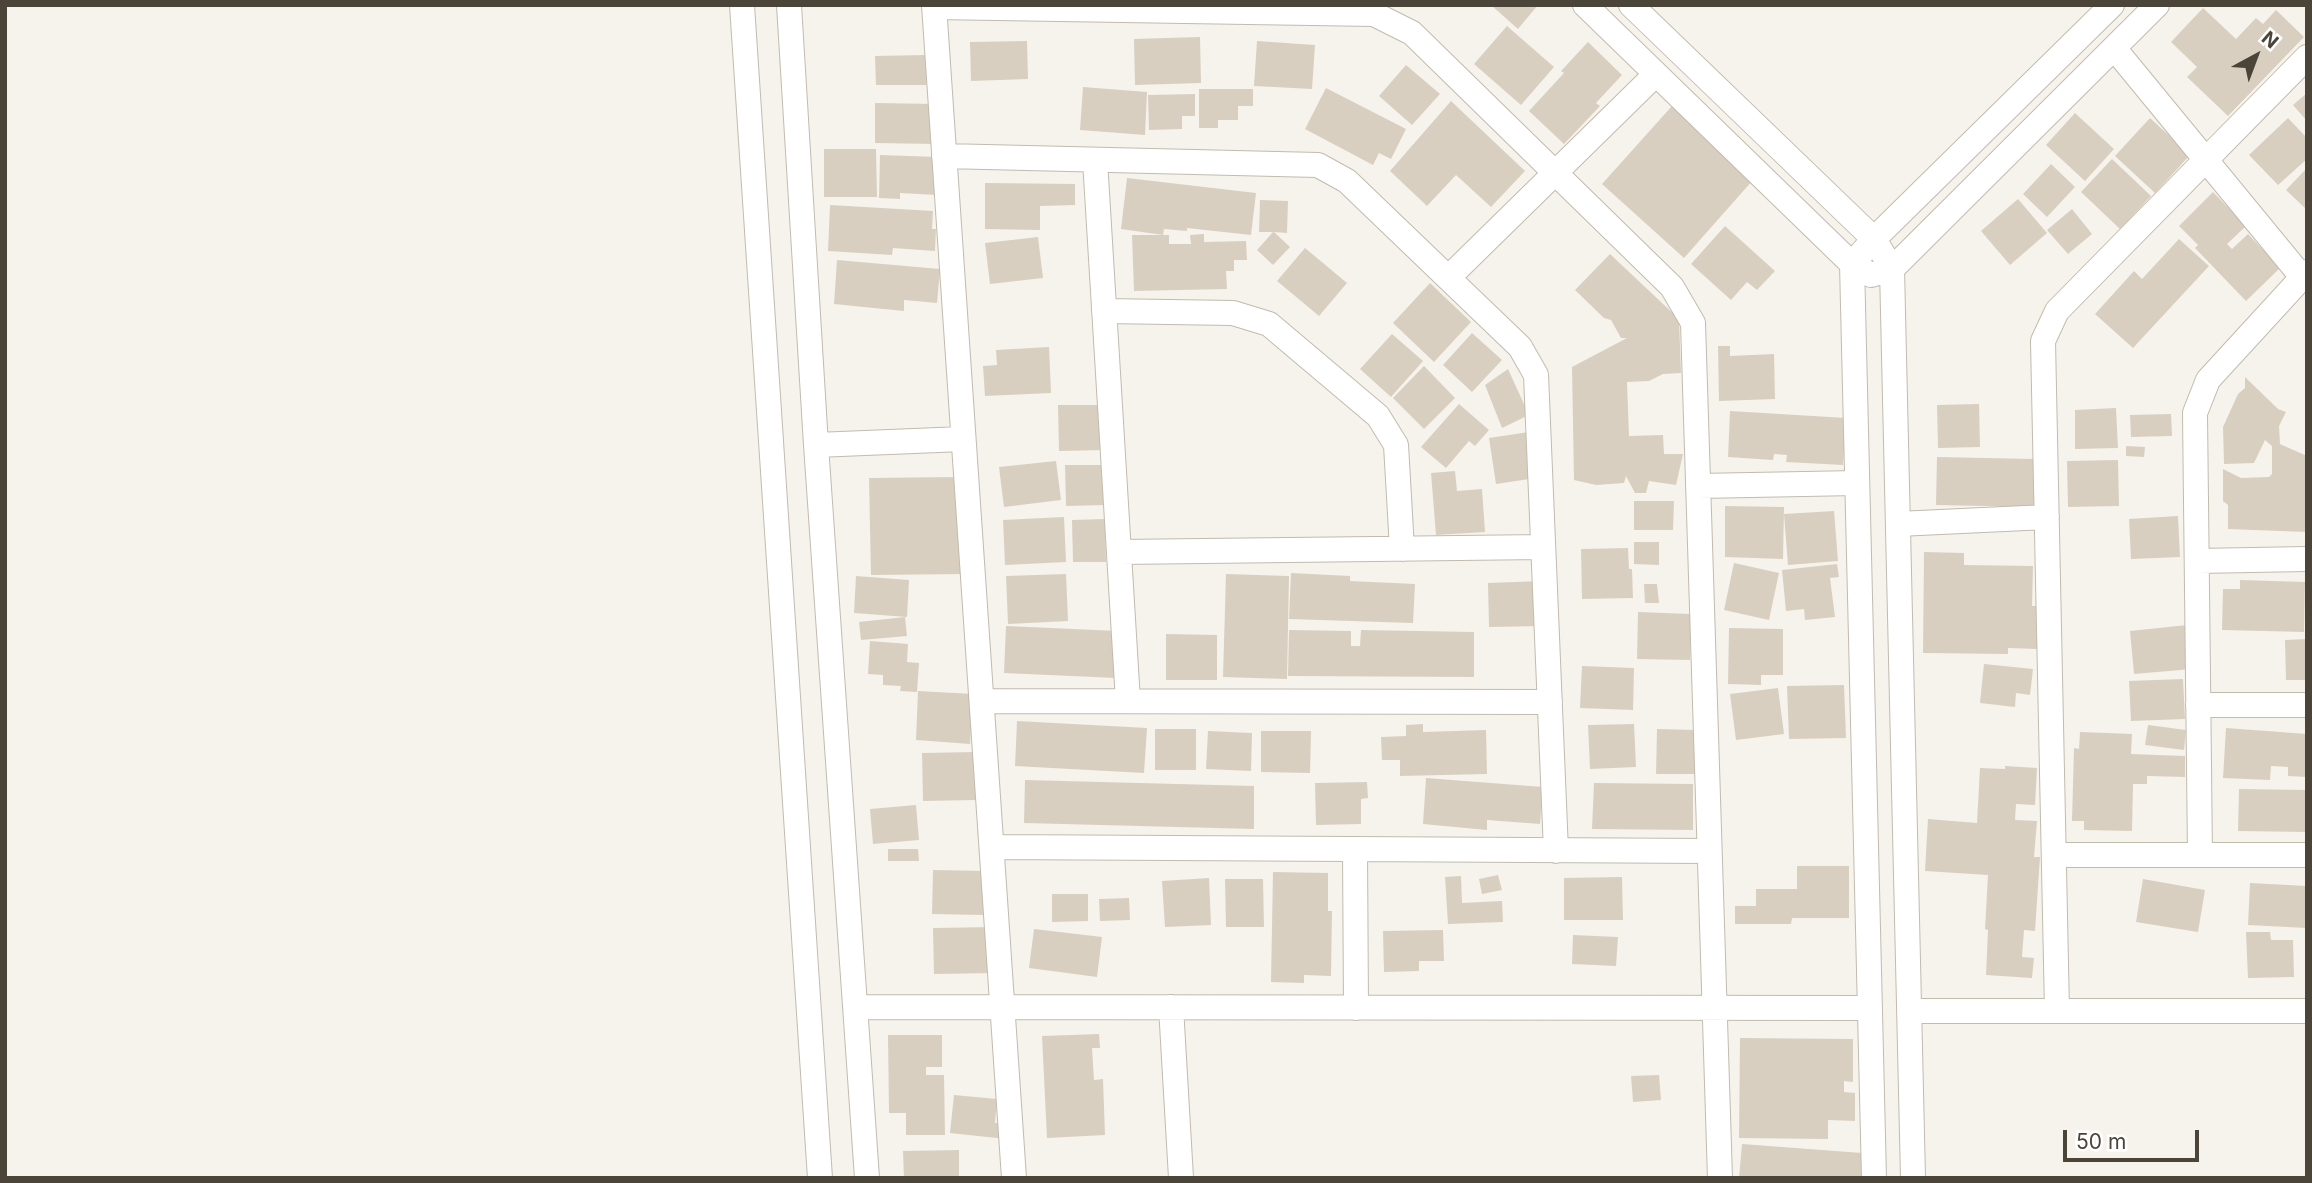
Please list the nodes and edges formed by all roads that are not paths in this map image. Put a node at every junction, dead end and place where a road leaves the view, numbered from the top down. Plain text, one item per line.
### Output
1 (742, 5) edge
2 (789, 5) edge
3 (1585, 5) edge
4 (1631, 5) edge
5 (2112, 5) edge
6 (2157, 5) edge
7 (934, 6) edge
8 (1141, 8) edge
9 (2115, 48) junction
10 (2307, 57) edge
11 (1656, 74) junction
12 (944, 156) junction
13 (2204, 159) junction
14 (1095, 160) junction
15 (1556, 173) junction
16 (1874, 239) junction
17 (1852, 264) junction
18 (1892, 269) junction
19 (2304, 275) edge
20 (1448, 278) junction
21 (1104, 311) junction
22 (964, 439) junction
23 (816, 445) junction
24 (1857, 483) junction
25 (1698, 486) junction
26 (2047, 517) junction
27 (1898, 524) junction
28 (1544, 547) junction
29 (1402, 549) junction
30 (1119, 552) junction
31 (2307, 559) edge
32 (2197, 561) junction
33 (982, 701) junction
34 (1128, 701) junction
35 (1550, 702) junction
36 (2199, 705) junction
37 (2307, 705) edge
38 (992, 847) junction
39 (1354, 849) junction
40 (1556, 850) junction
41 (1709, 851) junction
42 (2054, 855) junction
43 (2200, 855) junction
44 (2307, 855) edge
45 (855, 1007) junction
46 (1003, 1007) junction
47 (1171, 1007) junction
48 (1356, 1008) junction
49 (1714, 1008) junction
50 (1870, 1008) junction
51 (2057, 1011) junction
52 (2307, 1011) edge
53 (1909, 1012) junction
54 (820, 1178) edge
55 (867, 1178) edge
56 (1014, 1178) edge
57 (1181, 1178) edge
58 (1720, 1178) edge
59 (1874, 1178) edge
60 (1913, 1178) edge

1 - 54 street
2 - 23 street
3 - 11 street
4 - 16 street
5 - 16 street
6 - 9 street
7 - 8 street
7 - 12 street
8 - 15 street
9 - 13 street
9 - 18 street
10 - 13 street
11 - 15 street
11 - 17 street
12 - 14 street
12 - 22 street
13 - 19 street
13 - 26 street
14 - 20 street
14 - 21 street
15 - 20 street
15 - 25 street
16 - 17 street
16 - 18 street
17 - 18 street
17 - 24 street
18 - 27 street
19 - 32 street
20 - 28 street
21 - 29 street
21 - 30 street
22 - 23 street
22 - 33 street
23 - 45 street
24 - 25 street
24 - 50 street
25 - 41 street
26 - 27 street
26 - 42 street
27 - 53 street
28 - 29 street
28 - 35 street
29 - 30 street
30 - 34 street
31 - 32 street
32 - 36 street
33 - 34 street
33 - 38 street
34 - 35 street
35 - 40 street
36 - 37 street
36 - 43 street
38 - 39 street
38 - 46 street
39 - 40 street
39 - 48 street
40 - 41 street
41 - 49 street
42 - 43 street
42 - 51 street
43 - 44 street
45 - 46 street
45 - 55 street
46 - 47 street
46 - 56 street
47 - 48 street
47 - 57 street
48 - 49 street
49 - 50 street
49 - 58 street
50 - 59 street
51 - 52 street
51 - 53 street
53 - 60 street

